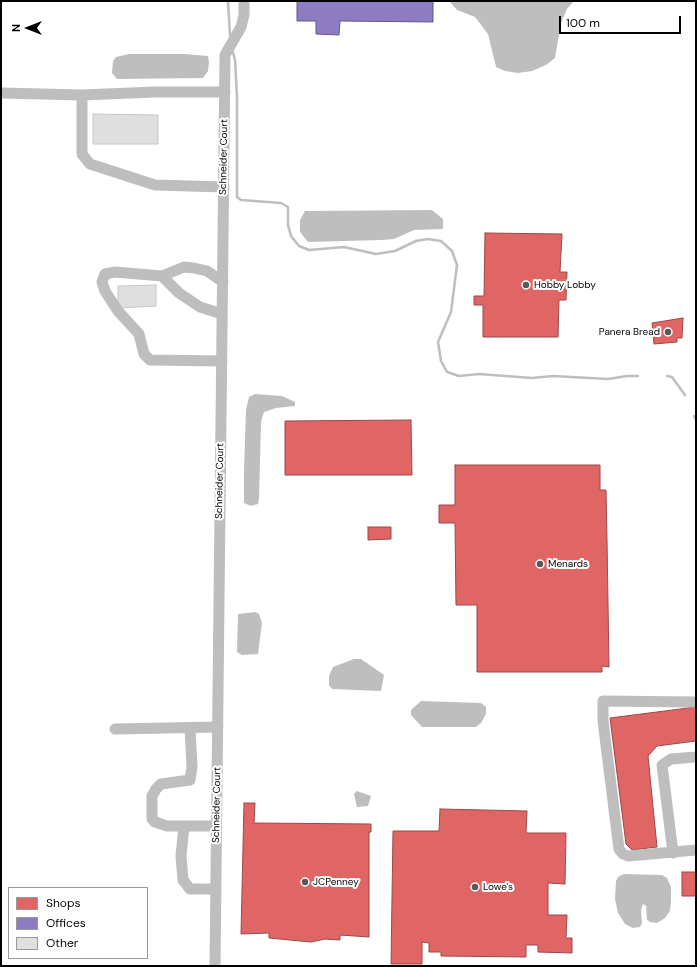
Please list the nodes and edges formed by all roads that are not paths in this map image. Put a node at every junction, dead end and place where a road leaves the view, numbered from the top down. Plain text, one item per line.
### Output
1 (244, 1) edge
2 (225, 92) junction
3 (1, 94) edge
4 (82, 95) junction
5 (224, 187) junction
6 (162, 276) junction
7 (223, 282) junction
8 (222, 314) junction
9 (222, 361) junction
10 (696, 702) edge
11 (218, 727) junction
12 (190, 728) junction
13 (115, 729) dead end
14 (696, 757) edge
15 (184, 826) junction
16 (216, 826) junction
17 (696, 850) edge
18 (673, 853) junction
19 (216, 889) junction
20 (215, 966) edge

1 - 2 street, Schneider Court
2 - 4 street
2 - 5 street, Schneider Court
3 - 4 street
4 - 5 street
5 - 7 street, Schneider Court
6 - 7 street
6 - 8 street
6 - 9 street
7 - 8 street, Schneider Court
8 - 9 street, Schneider Court
9 - 11 street, Schneider Court
10 - 18 street
11 - 12 street
11 - 16 street, Schneider Court
12 - 13 street
12 - 15 street
14 - 18 street
15 - 16 street
15 - 19 street
16 - 19 street, Schneider Court
17 - 18 street
19 - 20 street, Schneider Court

